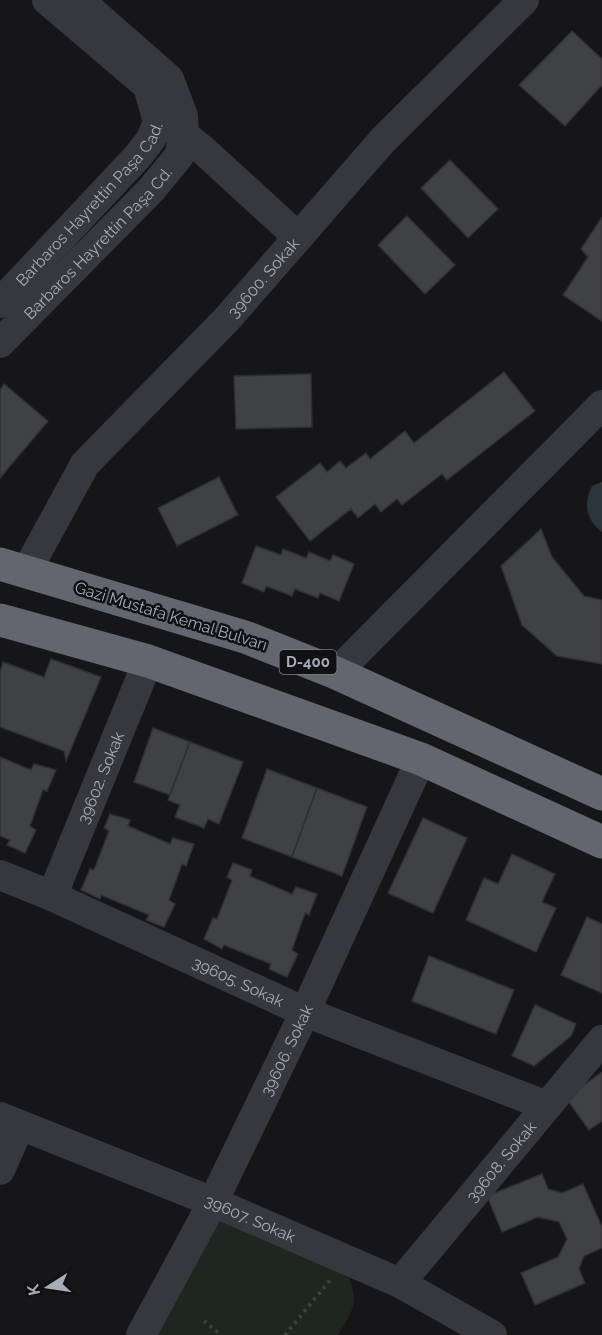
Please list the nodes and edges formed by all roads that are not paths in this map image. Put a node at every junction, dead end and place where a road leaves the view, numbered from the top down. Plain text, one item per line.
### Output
1 (47, 0) edge
2 (79, 0) edge
3 (524, 0) edge
4 (171, 128) junction
5 (298, 237) junction
6 (0, 303) edge
7 (0, 343) edge
8 (602, 405) edge
9 (13, 568) edge
10 (0, 620) edge
11 (148, 661) junction
12 (336, 673) junction
13 (421, 759) junction
14 (602, 794) edge
15 (602, 842) edge
16 (0, 875) edge
17 (52, 896) junction
18 (305, 1012) junction
19 (602, 1040) edge
20 (547, 1106) junction
21 (10, 1121) edge
22 (0, 1170) edge
23 (213, 1202) junction
24 (400, 1283) junction
25 (141, 1335) edge
26 (492, 1335) edge

1 - 4 street, Barbaros Hayrettin Paşa Cad.
2 - 4 street
3 - 5 street, 39600. Sokak
4 - 5 street
4 - 6 street, Barbaros Hayrettin Paşa Cad.
4 - 7 street, Barbaros Hayrettin Paşa Cd.
5 - 9 street, 39600. Sokak
8 - 12 street
9 - 12 highway, Gazi Mustafa Kemal Bulvarı / D-400
10 - 11 highway
11 - 13 highway
11 - 17 street, 39602. Sokak
12 - 14 highway, Gazi Mustafa Kemal Bulvarı / D-400
13 - 15 highway
13 - 18 street, 39606. Sokak
16 - 17 street, 39605. Sokak
17 - 18 street, 39605. Sokak
18 - 20 street, 39605. Sokak
18 - 23 street, 39606. Sokak
19 - 20 street, 39608. Sokak
20 - 24 street, 39608. Sokak
21 - 22 street
21 - 23 street, 39607. Sokak
23 - 24 street, 39607. Sokak
23 - 25 street, 39606. Sokak
24 - 26 street, 39607. Sokak

